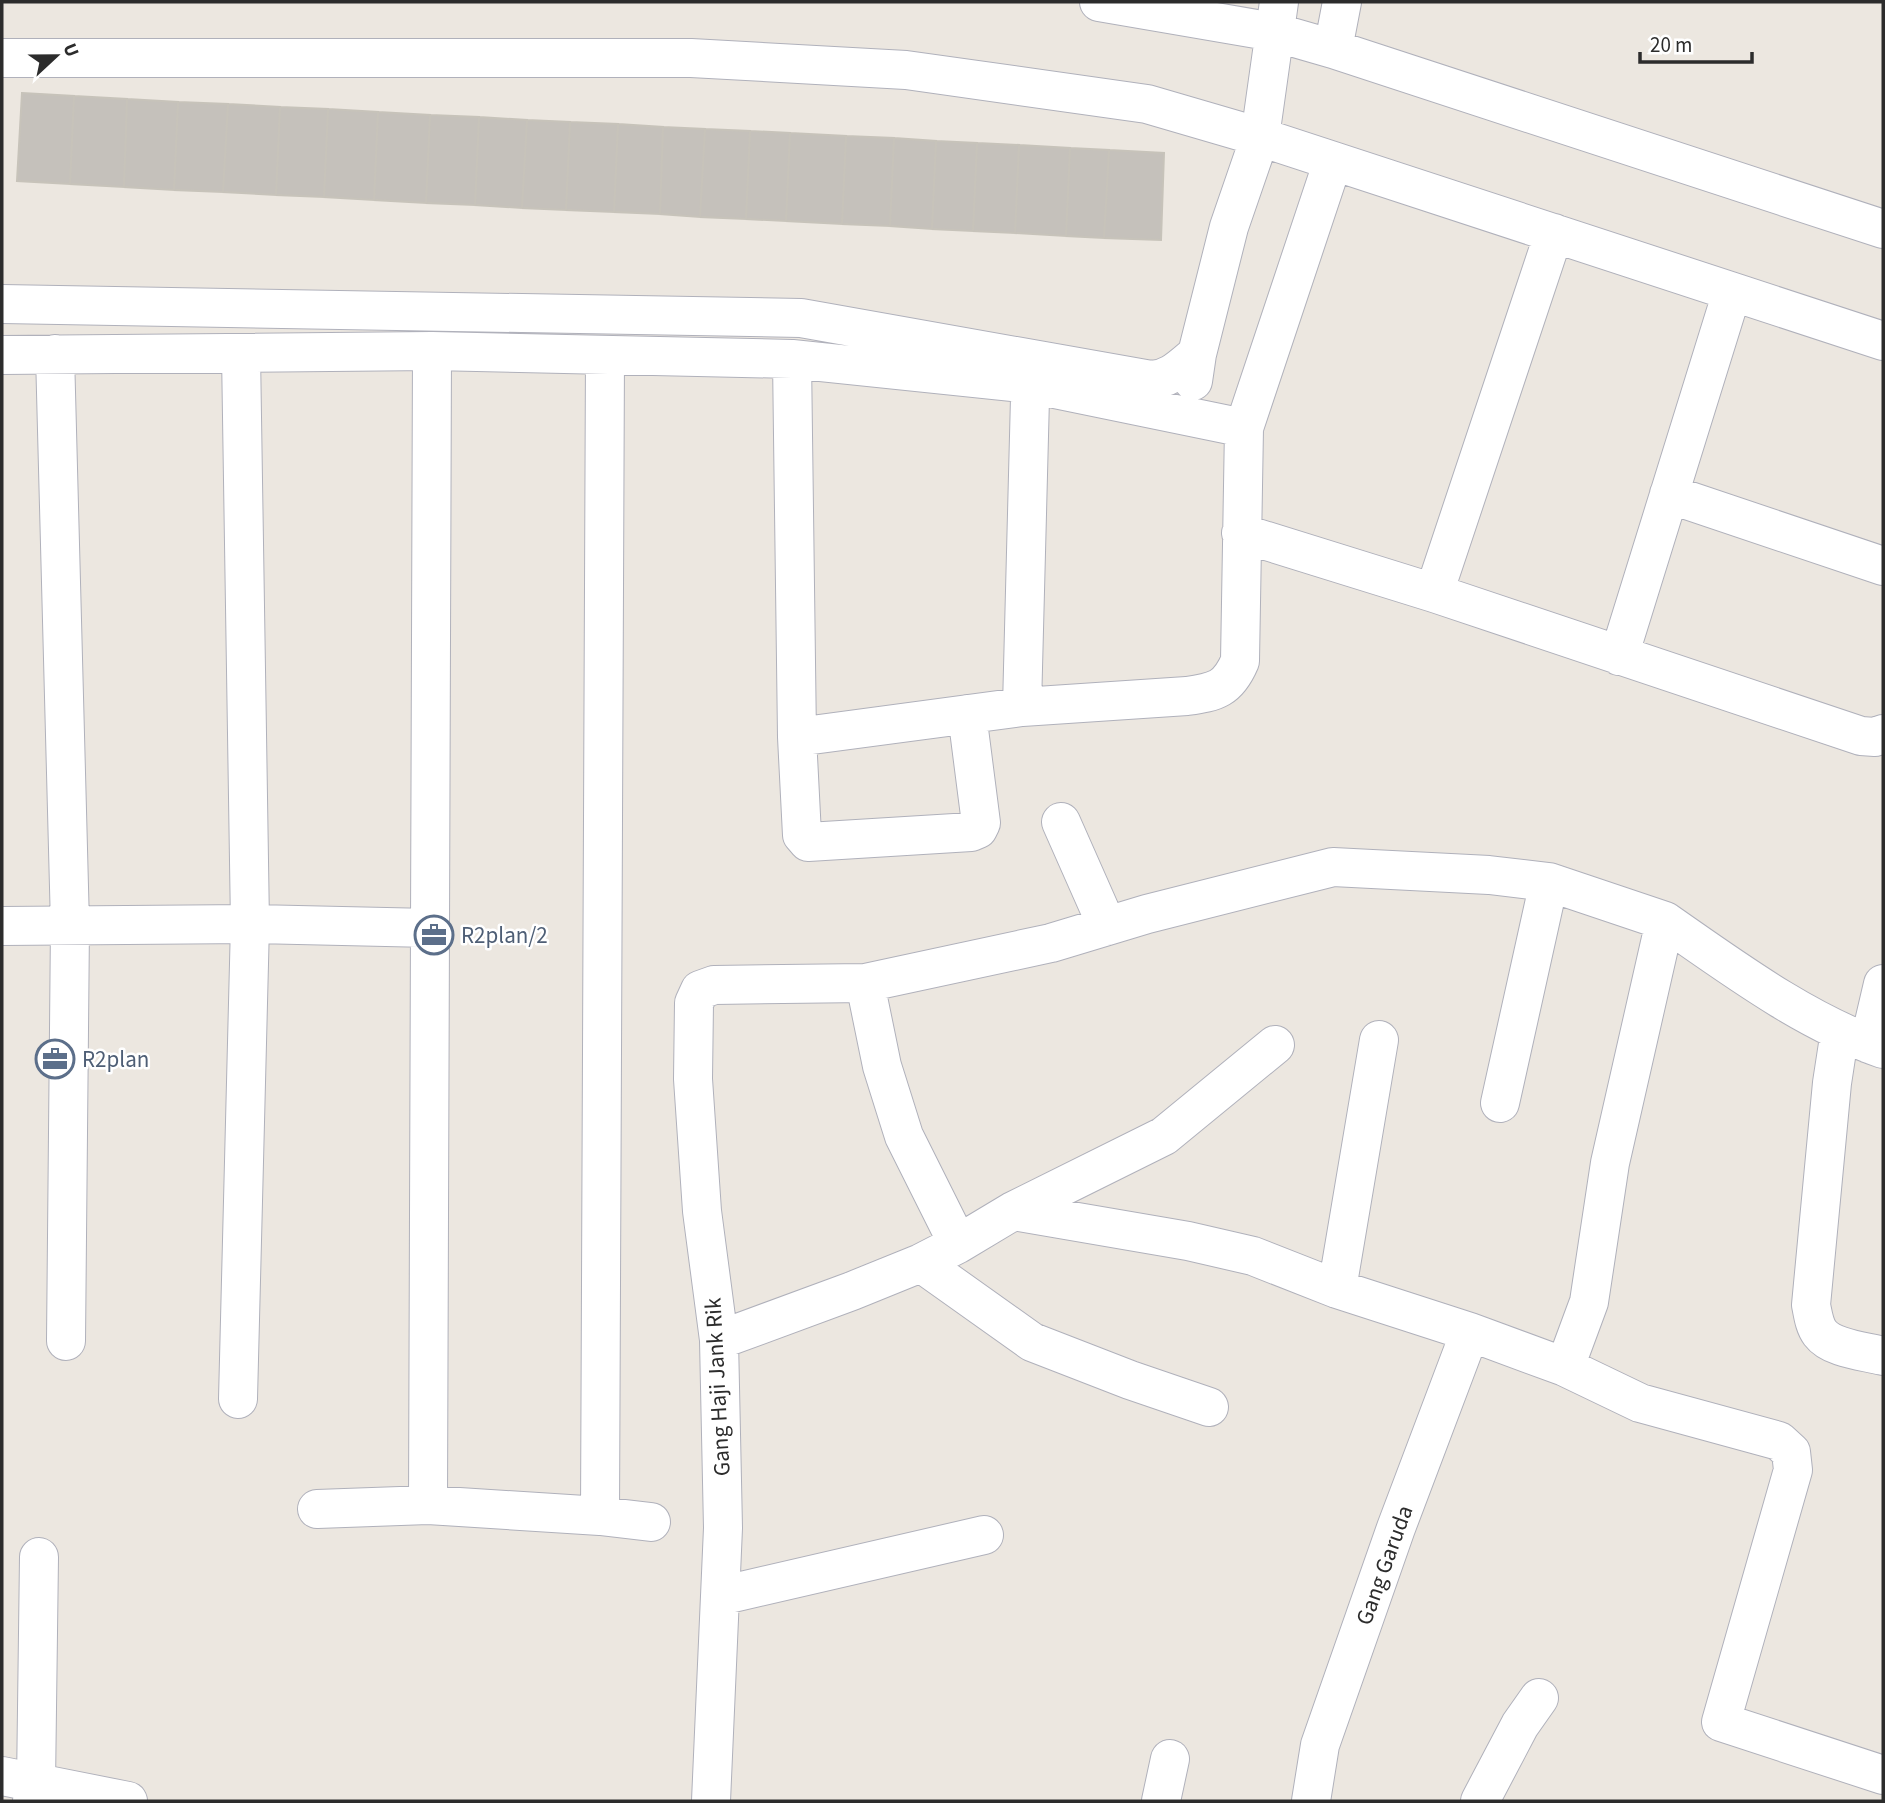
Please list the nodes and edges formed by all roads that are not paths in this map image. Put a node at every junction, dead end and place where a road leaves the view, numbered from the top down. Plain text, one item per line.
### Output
1 (1099, 2) edge
2 (1342, 2) edge
3 (1275, 34) edge
4 (1334, 49) junction
5 (2, 58) edge
6 (1262, 123) junction
7 (1333, 161) junction
8 (1883, 229) edge
9 (1554, 233) junction
10 (1732, 292) junction
11 (2, 303) edge
12 (502, 313) junction
13 (1883, 341) edge
14 (432, 351) junction
15 (241, 353) junction
16 (501, 353) junction
17 (55, 354) junction
18 (1196, 354) junction
19 (2, 355) edge
20 (605, 355) junction
21 (792, 359) junction
22 (1030, 372) junction
23 (1125, 390) junction
24 (1189, 416) junction
25 (1244, 428) junction
26 (1669, 494) junction
27 (1241, 533) junction
28 (1883, 566) edge
29 (1434, 593) junction
30 (1619, 656) junction
31 (1022, 707) junction
32 (967, 714) junction
33 (1883, 734) edge
34 (797, 737) junction
35 (1061, 822) dead end
36 (1549, 882) junction
37 (1665, 921) junction
38 (250, 924) junction
39 (70, 925) junction
40 (2, 926) edge
41 (1107, 926) junction
42 (430, 928) junction
43 (866, 983) junction
44 (1883, 984) edge
45 (1379, 1040) dead end
46 (1864, 1041) edge
47 (1275, 1045) dead end
48 (1500, 1103) dead end
49 (1013, 1212) junction
50 (958, 1244) junction
51 (921, 1263) junction
52 (1337, 1289) junction
53 (1470, 1332) junction
54 (719, 1340) junction
55 (66, 1341) dead end
56 (1883, 1356) edge
57 (1564, 1367) junction
58 (238, 1399) dead end
59 (1209, 1407) dead end
60 (428, 1504) junction
61 (317, 1510) dead end
62 (600, 1516) junction
63 (651, 1522) dead end
64 (984, 1535) dead end
65 (39, 1557) dead end
66 (720, 1596) junction
67 (1539, 1698) dead end
68 (1170, 1759) dead end
69 (1883, 1775) edge
70 (23, 1787) edge
71 (128, 1801) edge
72 (711, 1801) edge
73 (1161, 1801) edge
74 (1311, 1801) edge
75 (1480, 1801) edge

1 - 3 street
2 - 4 street
3 - 4 street
3 - 6 street
4 - 8 street
5 - 6 street
6 - 7 street
6 - 18 street
7 - 9 street
7 - 25 street
9 - 10 street
9 - 29 street
10 - 13 street
10 - 26 street
11 - 12 street
12 - 16 street
12 - 22 street
14 - 15 street
14 - 16 street
14 - 42 street
15 - 17 street
15 - 38 street
16 - 20 street
17 - 19 street
17 - 39 street
18 - 23 street
18 - 24 street
20 - 21 street
20 - 62 street
21 - 22 street
21 - 34 street
22 - 23 street
22 - 31 street
23 - 24 street
24 - 25 street
25 - 27 street
26 - 28 street
26 - 30 street
27 - 29 street
27 - 31 street
29 - 30 street
30 - 33 street
31 - 32 street
32 - 34 street
32 - 34 street
35 - 41 street
36 - 37 street
36 - 41 street
36 - 48 street
37 - 46 street
37 - 57 street
38 - 39 street
38 - 42 street
38 - 58 street
39 - 40 street
39 - 55 street
41 - 43 street
42 - 60 street
43 - 50 street
43 - 54 street, Gang Haji Jank Rik
44 - 46 street
45 - 52 street
46 - 56 street
47 - 49 street
49 - 50 street
49 - 52 street
50 - 51 street
51 - 54 street
51 - 59 street
52 - 53 street
53 - 57 street
53 - 74 street, Gang Garuda
54 - 66 street, Gang Haji Jank Rik
57 - 69 street
60 - 61 street
60 - 62 street
62 - 63 street
64 - 66 street
65 - 70 street
66 - 72 street, Gang Haji Jank Rik
67 - 75 street
68 - 73 street
70 - 71 street

